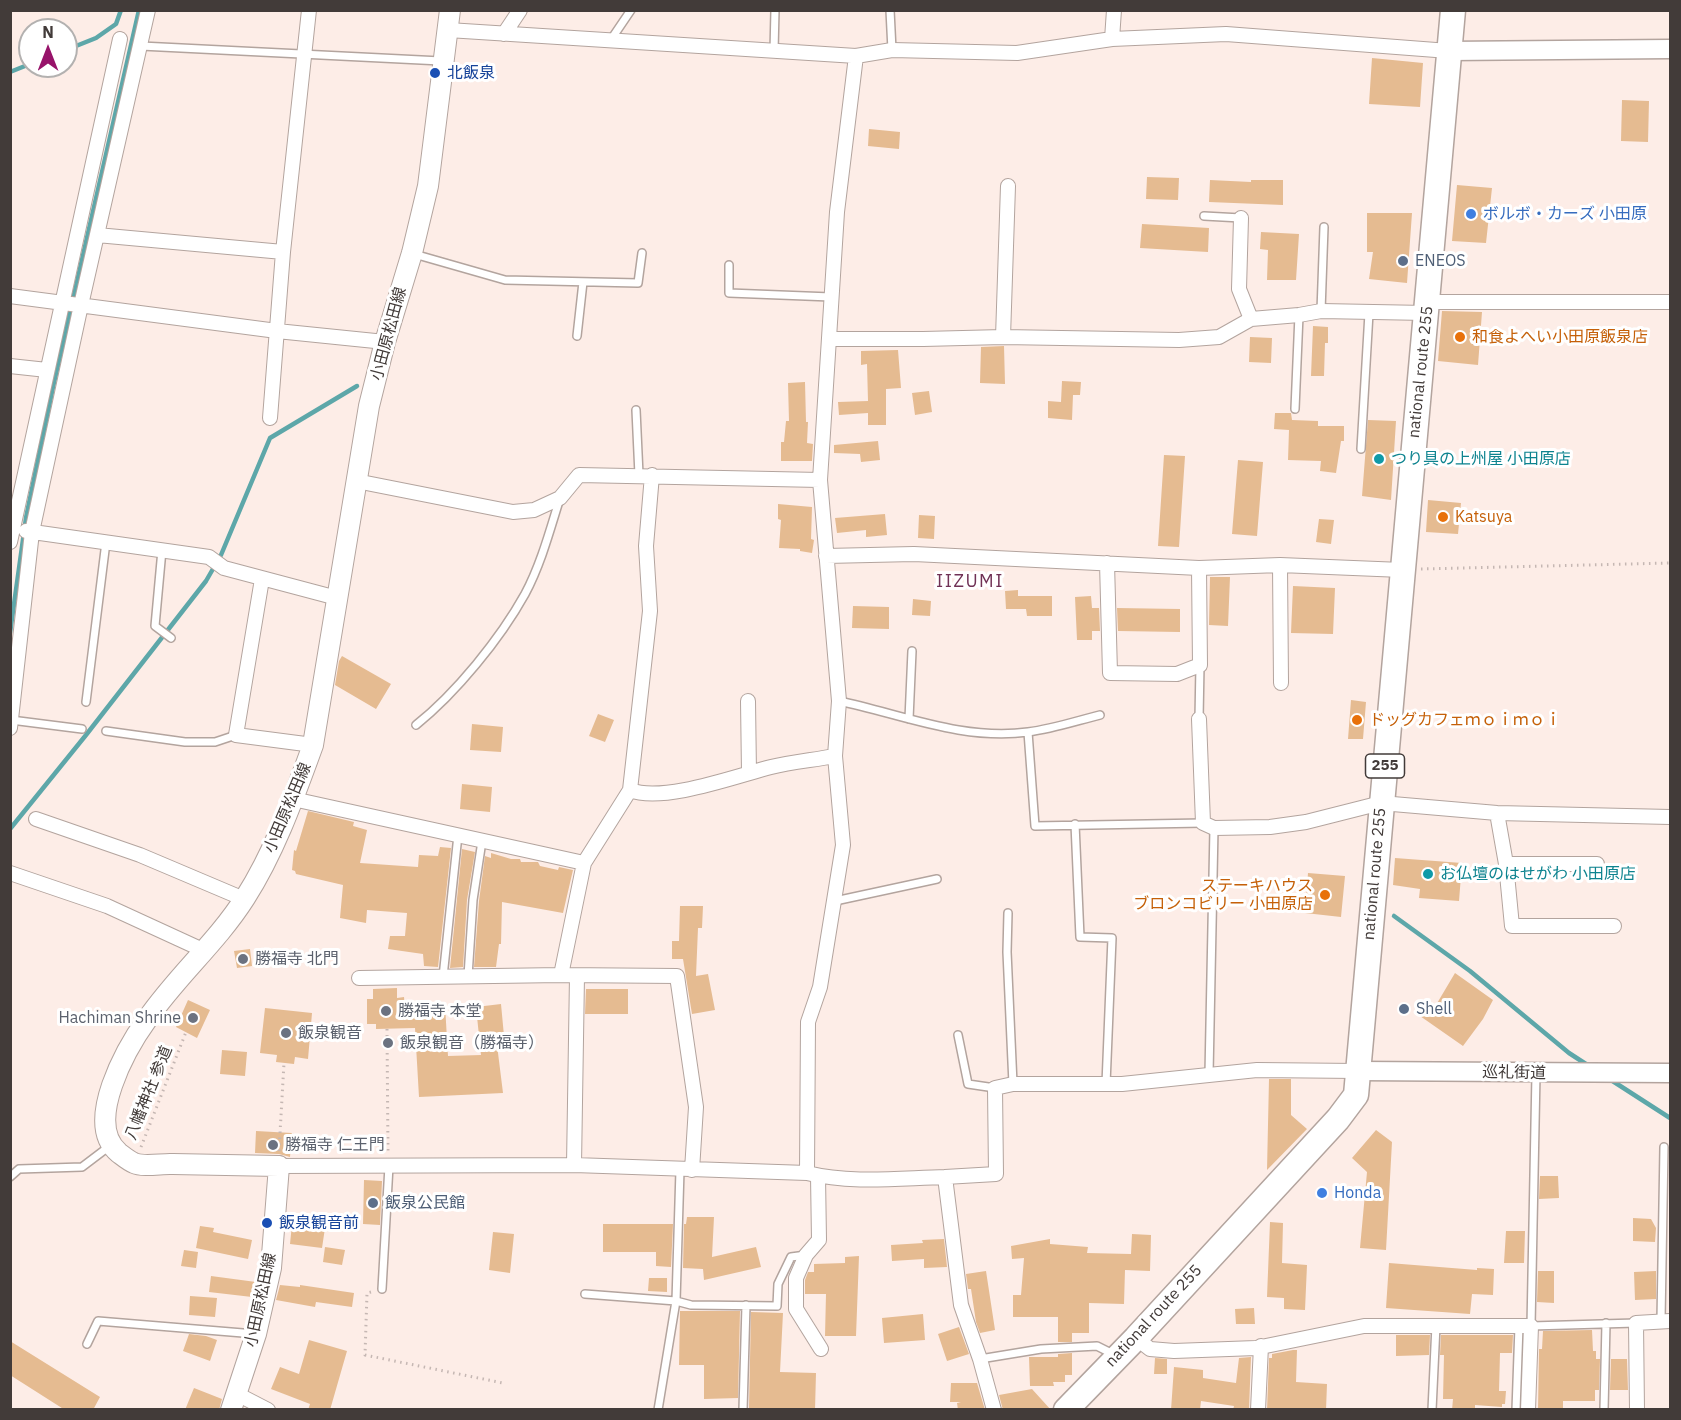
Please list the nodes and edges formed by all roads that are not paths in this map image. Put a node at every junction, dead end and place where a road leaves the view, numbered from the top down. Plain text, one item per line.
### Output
1 (148, 10) edge
2 (309, 10) edge
3 (520, 10) edge
4 (631, 10) edge
5 (775, 10) edge
6 (890, 10) edge
7 (1114, 10) edge
8 (1453, 10) edge
9 (449, 20) edge
10 (504, 34) junction
11 (120, 39) dead end
12 (1112, 39) junction
13 (610, 42) junction
14 (141, 46) junction
15 (1671, 49) edge
16 (892, 50) junction
17 (774, 51) junction
18 (1449, 51) junction
19 (304, 55) junction
20 (856, 56) junction
21 (444, 61) junction
22 (1008, 186) dead end
23 (1204, 216) dead end
24 (1241, 218) joint
25 (1324, 227) dead end
26 (97, 235) junction
27 (283, 252) junction
28 (412, 253) junction
29 (642, 253) dead end
30 (729, 265) dead end
31 (583, 282) junction
32 (10, 296) edge
33 (831, 297) junction
34 (62, 302) junction
35 (1671, 302) edge
36 (81, 305) junction
37 (1426, 308) junction
38 (1321, 311) junction
39 (1370, 313) junction
40 (1299, 315) junction
41 (1251, 319) junction
42 (277, 331) junction
43 (577, 336) dead end
44 (1003, 337) junction
45 (830, 339) junction
46 (385, 342) junction
47 (10, 366) edge
48 (47, 370) junction
49 (1295, 409) dead end
50 (636, 410) dead end
51 (270, 418) dead end
52 (1361, 449) dead end
53 (645, 475) junction
54 (820, 480) junction
55 (356, 481) junction
56 (560, 498) junction
57 (32, 532) junction
58 (11, 536) edge
59 (106, 542) junction
60 (162, 550) junction
61 (826, 556) junction
62 (1107, 563) junction
63 (1280, 565) junction
64 (1198, 568) junction
65 (1402, 570) junction
66 (262, 579) junction
67 (338, 598) junction
68 (171, 638) dead end
69 (912, 651) dead end
70 (1200, 665) junction
71 (1281, 683) dead end
72 (748, 701) dead end
73 (839, 701) junction
74 (86, 702) dead end
75 (1100, 715) dead end
76 (909, 719) junction
77 (1199, 719) joint
78 (11, 720) edge
79 (416, 725) dead end
80 (10, 728) edge
81 (82, 729) dead end
82 (106, 731) dead end
83 (1028, 732) junction
84 (236, 735) junction
85 (314, 746) junction
86 (835, 756) junction
87 (749, 773) junction
88 (630, 790) junction
89 (293, 799) junction
90 (1381, 802) junction
91 (1497, 813) junction
92 (1671, 817) edge
93 (36, 819) dead end
94 (1076, 824) junction
95 (1209, 825) junction
96 (458, 835) junction
97 (482, 841) junction
98 (584, 863) junction
99 (1506, 864) junction
100 (1597, 864) dead end
101 (10, 873) edge
102 (937, 879) dead end
103 (244, 899) junction
104 (835, 901) junction
105 (1008, 913) dead end
106 (1614, 926) dead end
107 (205, 951) junction
108 (561, 975) junction
109 (468, 976) junction
110 (577, 976) junction
111 (443, 977) junction
112 (359, 978) dead end
113 (958, 1035) dead end
114 (1358, 1071) junction
115 (1536, 1073) junction
116 (1671, 1073) edge
117 (1209, 1074) junction
118 (1012, 1084) junction
119 (1106, 1084) junction
120 (995, 1089) junction
121 (111, 1145) junction
122 (1664, 1147) dead end
123 (574, 1165) junction
124 (279, 1166) junction
125 (388, 1166) junction
126 (686, 1170) junction
127 (812, 1174) junction
128 (10, 1177) edge
129 (945, 1177) junction
130 (806, 1256) junction
131 (381, 1289) road end
132 (585, 1294) dead end
133 (676, 1301) junction
134 (746, 1305) junction
135 (1666, 1320) edge
136 (1606, 1323) junction
137 (1636, 1323) junction
138 (1436, 1325) junction
139 (1525, 1326) junction
140 (256, 1334) junction
141 (1136, 1338) junction
142 (87, 1344) dead end
143 (1261, 1346) junction
144 (821, 1349) dead end
145 (1118, 1356) junction
146 (980, 1359) junction
147 (234, 1402) edge
148 (268, 1410) edge
149 (658, 1410) edge
150 (743, 1410) edge
151 (994, 1410) edge
152 (1066, 1410) edge
153 (1258, 1410) edge
154 (1432, 1410) edge
155 (1516, 1410) edge
156 (1528, 1410) edge
157 (1604, 1410) edge
158 (1637, 1410) edge

1 - 14 street
2 - 19 street
3 - 10 street
4 - 13 lane
5 - 17 lane
6 - 16 lane
7 - 12 street
8 - 18 highway, national route 255 / 255
9 - 10 street
9 - 21 main road, 小田原松田線
10 - 13 street
11 - 34 street
12 - 16 street
12 - 18 street
13 - 17 street
14 - 19 lane
14 - 26 street
15 - 18 street
16 - 20 street
17 - 20 street
18 - 37 highway, national route 255 / 255
19 - 21 lane
19 - 27 street
20 - 33 street
21 - 28 main road, 小田原松田線
22 - 44 street
23 - 24 lane
24 - 41 street
25 - 38 lane
26 - 27 street
26 - 36 street
27 - 42 street
28 - 31 lane
28 - 46 main road, 小田原松田線
29 - 31 lane
30 - 33 lane
31 - 43 lane
32 - 34 street
33 - 45 street
34 - 36 street
34 - 48 street
35 - 37 street
36 - 42 street
36 - 57 street
37 - 39 street
37 - 65 highway, national route 255 / 255
38 - 39 street
38 - 40 street
39 - 52 lane
40 - 41 street
40 - 49 lane
41 - 44 street
42 - 46 street
42 - 51 street
44 - 45 street
45 - 54 street
46 - 55 main road, 小田原松田線
47 - 48 street
48 - 58 street
50 - 53 lane
53 - 54 street
53 - 56 street
53 - 88 street
54 - 61 street
55 - 56 street
55 - 67 main road, 小田原松田線
56 - 79 lane
57 - 58 street
57 - 59 street
57 - 78 street
59 - 60 street
59 - 74 lane
60 - 66 street
60 - 68 lane
61 - 62 street
61 - 73 street
62 - 64 street
62 - 70 street
63 - 64 street
63 - 65 street
63 - 71 street
64 - 70 street
65 - 90 highway, national route 255 / 255
66 - 67 street
66 - 84 street
67 - 85 main road, 小田原松田線
69 - 76 lane
70 - 77 lane
72 - 87 street
73 - 76 lane
73 - 86 street
75 - 83 lane
76 - 83 lane
77 - 95 street
78 - 80 street
78 - 81 lane
82 - 84 lane
83 - 94 lane
84 - 85 street
85 - 89 main road, 小田原松田線
86 - 87 street
86 - 104 street
87 - 88 street
88 - 98 street
89 - 96 street
89 - 103 main road, 小田原松田線
90 - 91 street
90 - 95 street
90 - 114 highway, national route 255 / 255
91 - 92 street
91 - 99 street
93 - 103 street
94 - 95 lane
94 - 119 lane
95 - 117 lane
96 - 97 street
96 - 111 lane
97 - 98 street
97 - 109 lane
98 - 108 street
99 - 100 street
99 - 106 street
101 - 107 street
102 - 104 lane
103 - 107 main road, 小田原松田線
104 - 127 street
105 - 118 lane
107 - 121 main road, 小田原松田線
108 - 109 street
108 - 110 street
109 - 111 street
110 - 123 street
110 - 126 street
111 - 112 street
113 - 120 lane
114 - 115 street, 巡礼街道
114 - 117 street
114 - 141 highway, national route 255 / 255
115 - 116 street, 巡礼街道
115 - 139 lane
117 - 119 street
118 - 119 street
118 - 120 street
120 - 129 street
121 - 124 main road
121 - 128 lane
122 - 135 lane
123 - 125 street
123 - 126 street
124 - 125 street
124 - 140 main road, 小田原松田線
125 - 131 lane
126 - 127 street
126 - 133 lane
127 - 129 street
127 - 130 street
129 - 146 street
130 - 134 lane
130 - 144 street
132 - 133 lane
133 - 134 lane
133 - 149 lane
134 - 150 lane
135 - 137 street
136 - 137 lane
136 - 139 lane
136 - 157 lane
137 - 158 street
138 - 139 street
138 - 143 street
138 - 154 lane
139 - 155 lane
139 - 156 street
140 - 142 lane
140 - 147 main road, 小田原松田線
141 - 143 street
141 - 145 highway, national route 255 / 255
143 - 153 street
145 - 146 lane
145 - 152 highway, national route 255 / 255
146 - 151 street
147 - 148 street

